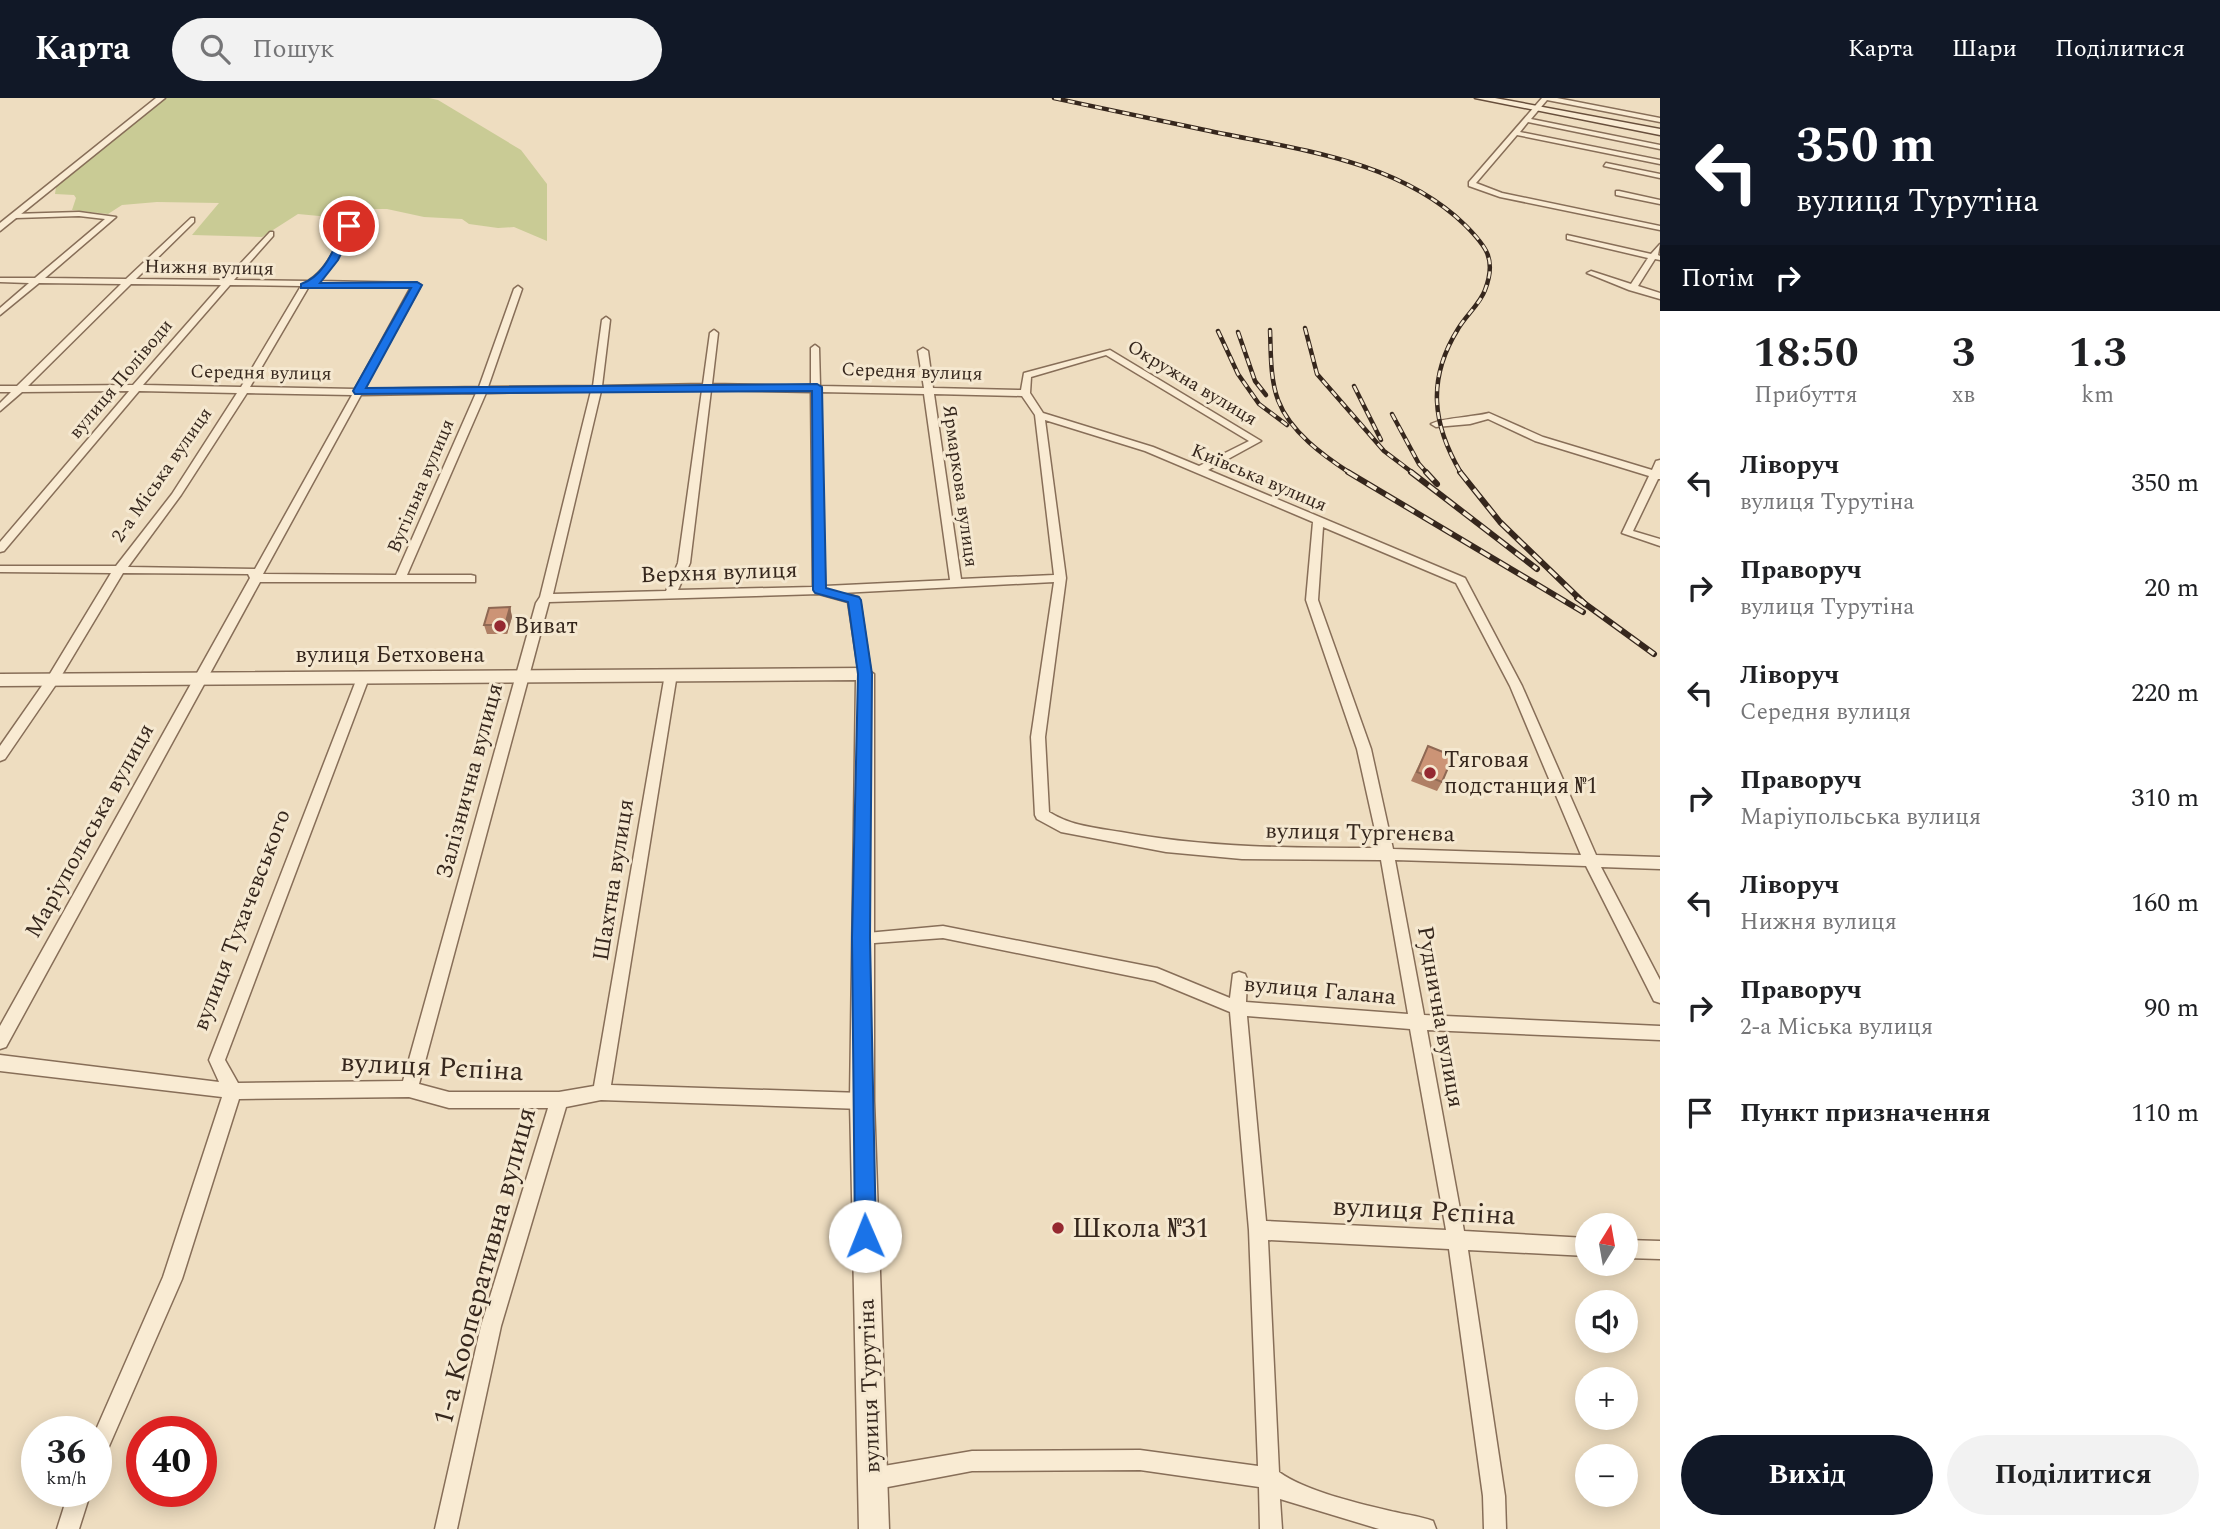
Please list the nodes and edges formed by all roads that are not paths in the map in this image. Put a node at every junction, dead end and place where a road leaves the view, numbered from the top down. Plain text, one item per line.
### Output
1 (161, 98) edge
2 (1298, 98) edge
3 (1480, 98) edge
4 (1546, 98) edge
5 (1307, 100) dead end
6 (1536, 108) junction
7 (1525, 120) junction
8 (1660, 120) edge
9 (1660, 132) edge
10 (1514, 133) junction
11 (1660, 148) edge
12 (1660, 162) edge
13 (1606, 165) dead end
14 (1660, 176) edge
15 (1619, 193) dead end
16 (1660, 202) edge
17 (16, 216) junction
18 (191, 220) dead end
19 (349, 226) dead end
20 (0, 228) edge
21 (1660, 228) edge
22 (270, 234) dead end
23 (1570, 237) dead end
24 (1660, 246) edge
25 (1657, 257) edge
26 (1591, 274) dead end
27 (0, 280) edge
28 (35, 281) junction
29 (226, 283) junction
30 (124, 284) junction
31 (304, 286) junction
32 (1632, 288) junction
33 (518, 289) dead end
34 (1660, 296) edge
35 (0, 312) edge
36 (606, 320) dead end
37 (714, 333) dead end
38 (815, 348) dead end
39 (923, 352) dead end
40 (707, 387) junction
41 (817, 387) junction
42 (136, 388) junction
43 (597, 388) junction
44 (0, 389) edge
45 (483, 389) junction
46 (929, 389) junction
47 (18, 390) junction
48 (243, 391) junction
49 (359, 391) junction
50 (1025, 393) junction
51 (0, 408) edge
52 (1040, 415) junction
53 (1436, 425) dead end
54 (1660, 463) edge
55 (1198, 471) junction
56 (1657, 475) edge
57 (1318, 522) junction
58 (1660, 543) edge
59 (0, 550) edge
60 (0, 569) edge
61 (118, 572) junction
62 (256, 578) junction
63 (1060, 578) junction
64 (400, 579) junction
65 (471, 579) dead end
66 (956, 584) junction
67 (820, 590) junction
68 (670, 596) junction
69 (546, 598) junction
70 (671, 674) junction
71 (865, 674) junction
72 (520, 677) junction
73 (363, 678) junction
74 (200, 679) junction
75 (0, 680) edge
76 (52, 680) junction
77 (0, 756) edge
78 (1387, 855) junction
79 (1591, 861) junction
80 (1660, 863) edge
81 (861, 938) junction
82 (1239, 979) dead end
83 (1660, 996) edge
84 (1238, 1008) junction
85 (1418, 1022) junction
86 (1660, 1032) edge
87 (0, 1042) edge
88 (0, 1063) edge
89 (410, 1089) junction
90 (233, 1091) junction
91 (601, 1092) junction
92 (559, 1100) junction
93 (862, 1101) junction
94 (1258, 1230) junction
95 (1457, 1242) junction
96 (1575, 1247) edge
97 (1638, 1249) edge
98 (1660, 1250) edge
99 (112, 1416) edge
100 (1269, 1478) junction
101 (872, 1479) junction
102 (75, 1507) edge
103 (68, 1529) edge
104 (446, 1529) edge
105 (874, 1529) edge
106 (1271, 1529) edge
107 (1425, 1529) edge
108 (1495, 1529) edge

1 - 17 street
2 - 5 street
3 - 6 main road
4 - 6 street
4 - 8 street
6 - 7 street
6 - 9 main road
7 - 10 street
7 - 11 street
10 - 12 street
10 - 21 street
13 - 14 street
15 - 16 street
17 - 20 street
17 - 28 street
18 - 30 street
19 - 31 street, 2-а Міська вулиця
22 - 29 street, вулиця Поліводи
23 - 25 street
24 - 25 street
25 - 32 street
26 - 32 street
27 - 28 street, Нижня вулиця
28 - 30 street, Нижня вулиця
28 - 35 street
29 - 30 street, Нижня вулиця
29 - 31 street, Нижня вулиця
29 - 42 street, вулиця Поліводи
30 - 47 street
31 - 48 street, 2-а Міська вулиця
31 - 49 street, Нижня вулиця
32 - 34 street
33 - 45 street, Вугільна вулиця
36 - 43 street, Залізнична вулиця
37 - 40 street
38 - 41 street
39 - 46 street, Ярмаркова вулиця
40 - 41 street, Середня вулиця
40 - 43 street, Середня вулиця
40 - 68 street
41 - 46 street, Середня вулиця
41 - 67 street
42 - 47 street, Середня вулиця
42 - 48 street, Середня вулиця
42 - 59 street, вулиця Поліводи
43 - 45 street, Середня вулиця
43 - 69 street, Залізнична вулиця
44 - 47 street, Середня вулиця
45 - 49 street, Середня вулиця
45 - 64 street, Вугільна вулиця
46 - 50 street, Середня вулиця
46 - 66 street, Ярмаркова вулиця
47 - 51 street
48 - 49 street, Середня вулиця
48 - 61 street, 2-а Міська вулиця
49 - 62 street
50 - 52 street
50 - 55 street, Окружна вулиця
52 - 55 street, Київська вулиця
52 - 63 street
53 - 56 street
54 - 56 street
55 - 57 street, Київська вулиця
56 - 58 street
57 - 78 street, Руднична вулиця
57 - 79 street, Київська вулиця
60 - 61 street
61 - 62 street
61 - 76 street, 2-а Міська вулиця
62 - 64 street
62 - 74 street, Маріупольська вулиця
63 - 66 street, Верхня вулиця
63 - 78 street, вулиця Тургенєва
64 - 65 street
66 - 67 street, Верхня вулиця
67 - 68 street, Верхня вулиця
67 - 71 street, вулиця Турутіна
68 - 69 street, Верхня вулиця
69 - 72 street, Залізнична вулиця
70 - 71 street, вулиця Бетховена
70 - 72 street, вулиця Бетховена
70 - 91 street, Шахтна вулиця
71 - 81 street, вулиця Турутіна
72 - 73 street, вулиця Бетховена
72 - 89 street, Залізнична вулиця
73 - 74 street, вулиця Бетховена
73 - 90 street, вулиця Тухачевського
74 - 76 street, вулиця Бетховена
74 - 87 street, Маріупольська вулиця
75 - 76 street, вулиця Бетховена
76 - 77 street
78 - 79 street, вулиця Тургенєва
78 - 85 street, Руднична вулиця
79 - 80 street, вулиця Тургенєва
79 - 83 street
81 - 84 street, вулиця Галана
81 - 93 street, вулиця Турутіна
82 - 84 street
84 - 85 street, вулиця Галана
84 - 94 street
85 - 86 street, вулиця Галана
85 - 95 street, Руднична вулиця
88 - 90 street, вулиця Рєпіна
89 - 90 street, вулиця Рєпіна
89 - 92 street, вулиця Рєпіна
90 - 99 street
91 - 92 street, вулиця Рєпіна
91 - 93 street, вулиця Рєпіна
92 - 104 street, 1-а Кооперативна вулиця
93 - 101 street, вулиця Турутіна
94 - 95 street, вулиця Рєпіна
94 - 100 street
95 - 96 street, вулиця Рєпіна
95 - 108 street, Руднична вулиця
97 - 98 street
100 - 101 street
100 - 106 street
100 - 107 street
101 - 105 street, вулиця Турутіна
102 - 103 street

